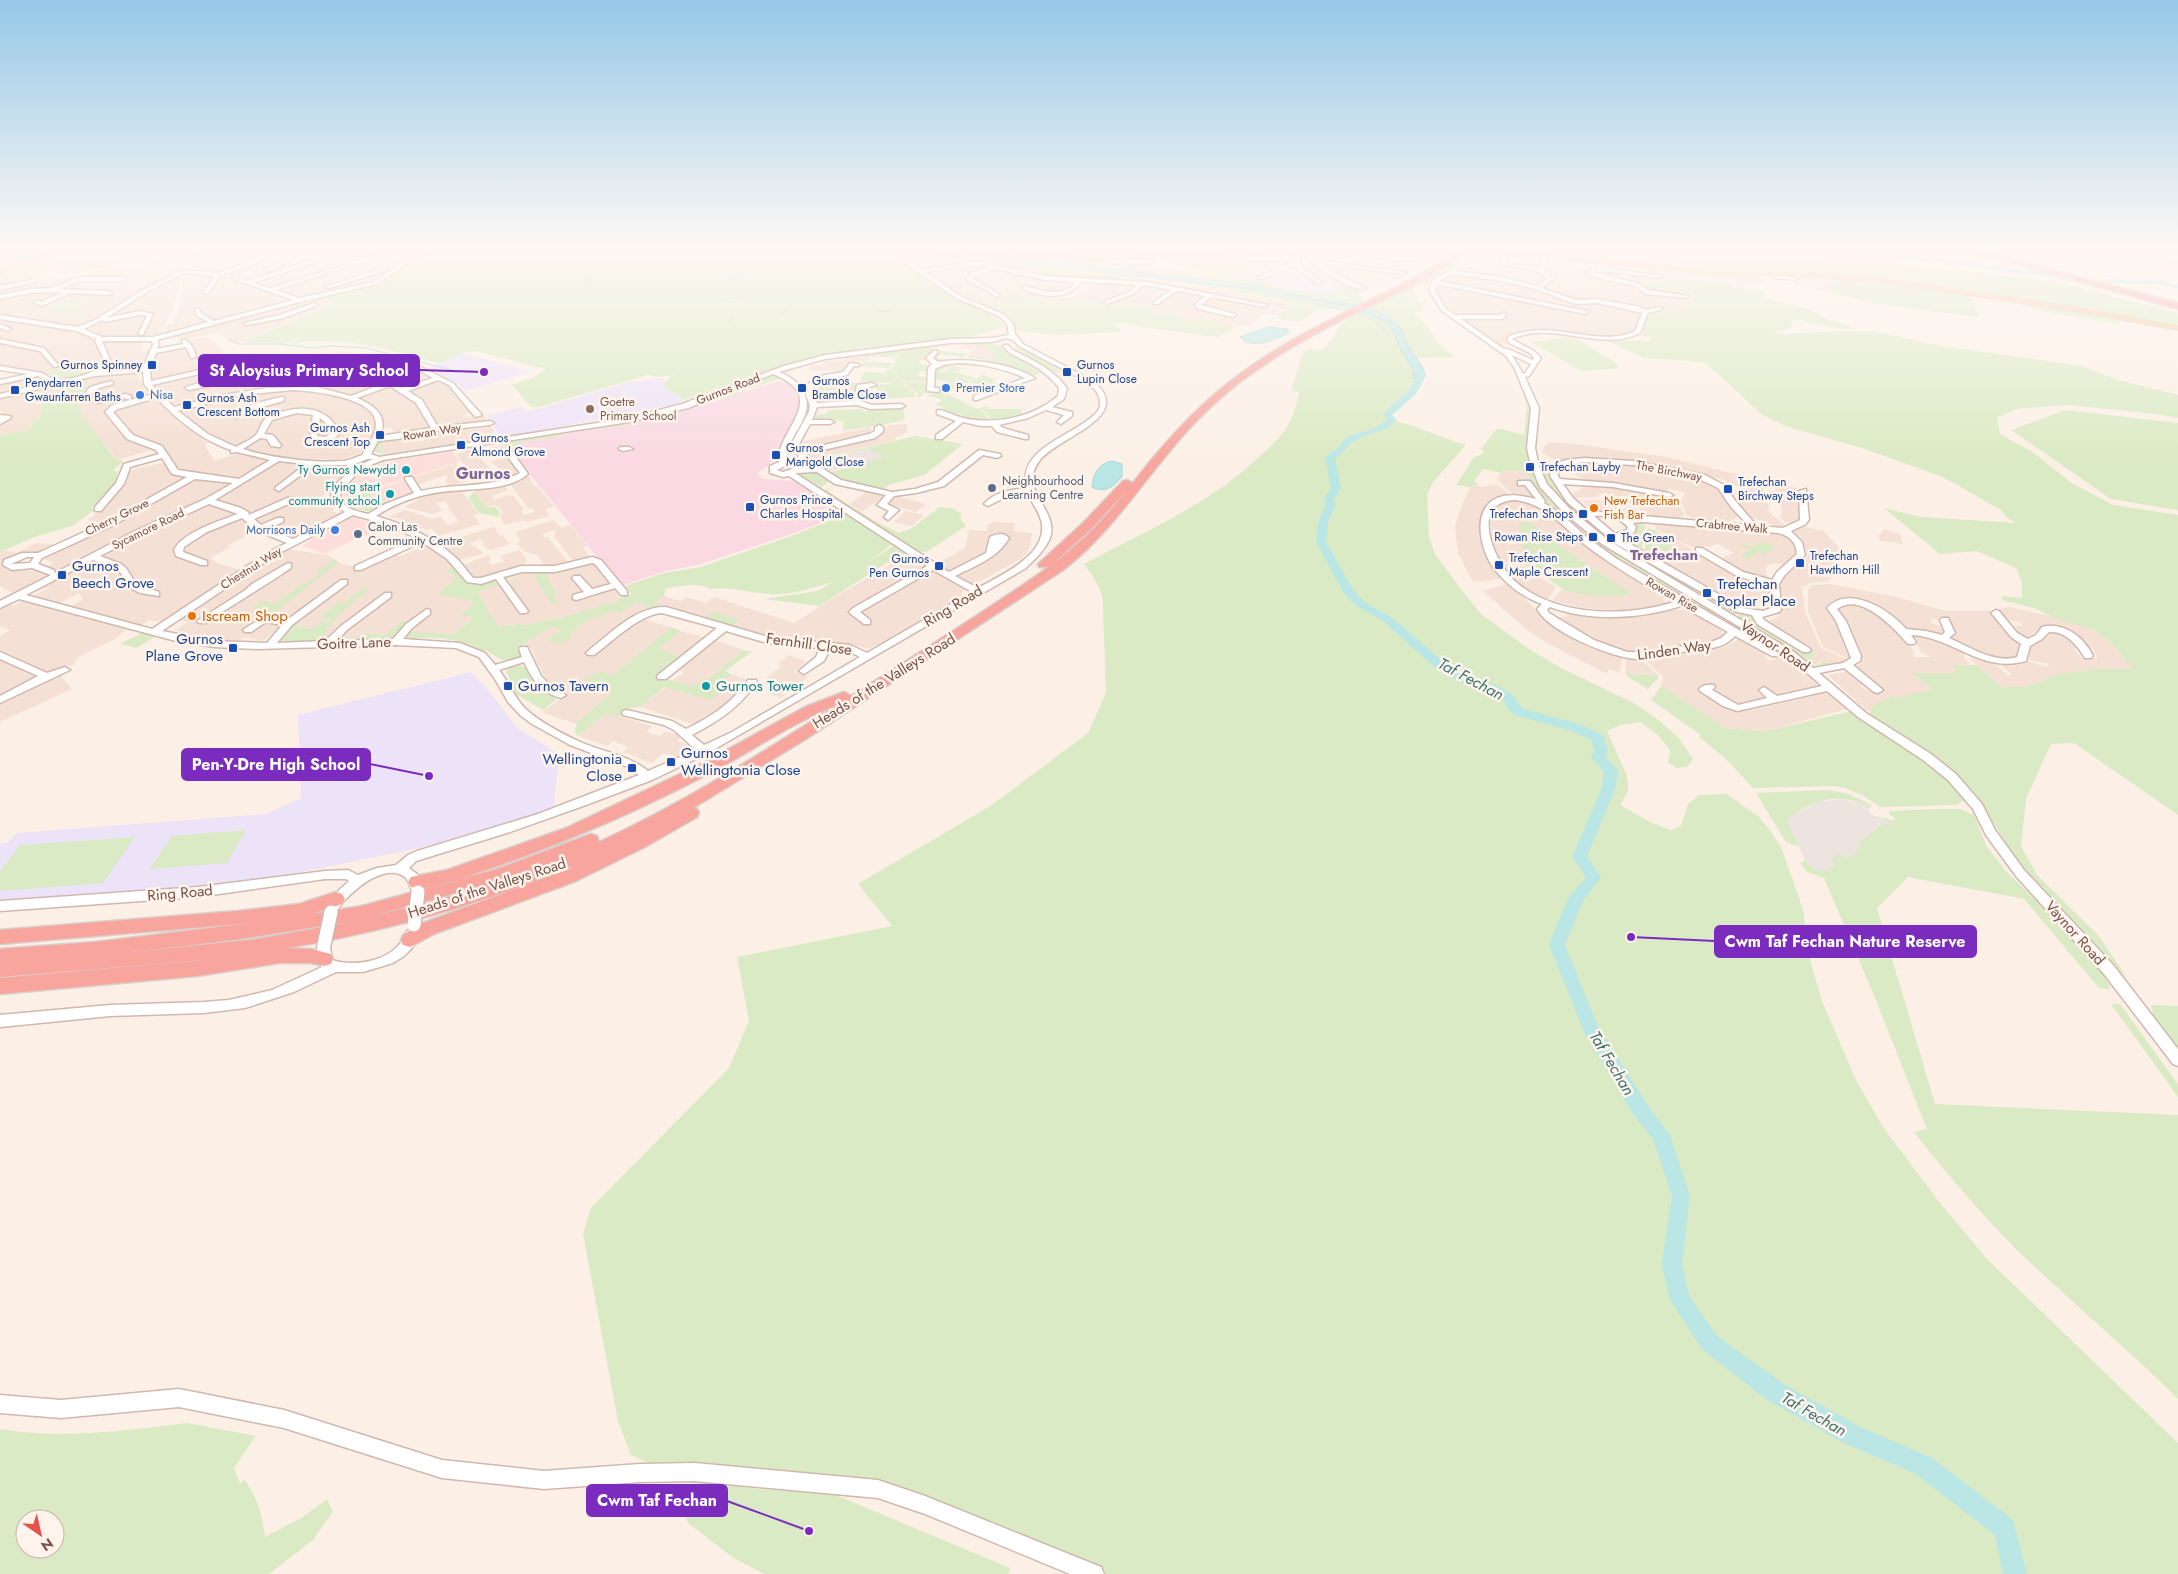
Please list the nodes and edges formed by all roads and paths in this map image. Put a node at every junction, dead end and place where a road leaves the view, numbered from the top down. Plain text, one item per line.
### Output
1 (3, 317) edge
2 (103, 317) edge
3 (118, 317) edge
4 (149, 317) edge
5 (204, 317) edge
6 (229, 317) edge
7 (279, 317) edge
8 (1004, 317) edge
9 (1338, 317) edge
10 (1452, 317) edge
11 (1576, 317) edge
12 (1643, 317) edge
13 (2121, 317) edge
14 (1579, 318) dead end
15 (222, 319) junction
16 (96, 322) junction
17 (212, 322) junction
18 (0, 326) edge
19 (78, 328) junction
20 (2178, 328) edge
21 (8, 329) dead end
22 (141, 334) dead end
23 (1014, 337) junction
24 (101, 339) junction
25 (153, 339) junction
26 (992, 340) junction
27 (0, 341) edge
28 (1008, 346) junction
29 (1025, 346) junction
30 (1500, 350) junction
31 (153, 352) junction
32 (935, 352) dead end
33 (193, 357) dead end
34 (352, 360) junction
35 (407, 362) dead end
36 (1534, 363) junction
37 (936, 364) junction
38 (857, 365) dead end
39 (56, 366) dead end
40 (0, 368) edge
41 (147, 370) junction
42 (335, 372) junction
43 (773, 372) junction
44 (40, 374) junction
45 (95, 374) junction
46 (1048, 374) junction
47 (375, 375) junction
48 (1521, 376) junction
49 (439, 378) junction
50 (1031, 378) junction
51 (0, 382) edge
52 (55, 383) junction
53 (111, 383) dead end
54 (148, 384) junction
55 (390, 384) junction
56 (872, 386) dead end
57 (189, 388) dead end
58 (402, 390) junction
59 (936, 390) dead end
60 (265, 391) junction
61 (0, 396) edge
62 (158, 396) junction
63 (131, 397) junction
64 (351, 398) junction
65 (977, 398) dead end
66 (281, 399) dead end
67 (857, 403) junction
68 (814, 405) junction
69 (256, 406) junction
70 (901, 406) dead end
71 (1045, 408) junction
72 (172, 410) junction
73 (940, 412) dead end
74 (317, 414) dead end
75 (478, 415) dead end
76 (233, 416) dead end
77 (0, 417) edge
78 (961, 420) junction
79 (0, 422) edge
80 (809, 422) junction
81 (830, 422) dead end
82 (1060, 422) dead end
83 (490, 423) dead end
84 (994, 423) junction
85 (879, 427) dead end
86 (436, 429) junction
87 (259, 436) junction
88 (939, 437) dead end
89 (1025, 437) dead end
90 (374, 439) junction
91 (277, 445) dead end
92 (234, 450) junction
93 (508, 452) dead end
94 (801, 453) junction
95 (163, 455) junction
96 (366, 456) junction
97 (998, 456) dead end
98 (277, 459) junction
99 (377, 460) junction
100 (313, 462) junction
101 (351, 462) junction
102 (783, 464) junction
103 (360, 467) junction
104 (792, 469) junction
105 (194, 476) junction
106 (409, 478) dead end
107 (240, 481) junction
108 (1557, 481) junction
109 (1521, 483) dead end
110 (280, 488) dead end
111 (1032, 490) junction
112 (1803, 491) dead end
113 (419, 494) junction
114 (892, 494) junction
115 (1669, 495) dead end
116 (290, 500) dead end
117 (208, 501) junction
118 (988, 504) dead end
119 (1540, 504) junction
120 (98, 509) dead end
121 (1567, 511) junction
122 (352, 512) junction
123 (1554, 513) junction
124 (1587, 515) junction
125 (247, 516) junction
126 (369, 517) junction
127 (888, 517) dead end
128 (280, 520) dead end
129 (1628, 521) junction
130 (1600, 526) junction
131 (1587, 528) junction
132 (1754, 528) junction
133 (260, 529) junction
134 (1784, 531) junction
135 (1614, 537) junction
136 (421, 539) junction
137 (293, 542) junction
138 (1700, 550) dead end
139 (990, 553) dead end
140 (39, 556) junction
141 (93, 557) junction
142 (204, 563) dead end
143 (33, 566) junction
144 (288, 566) dead end
145 (934, 566) junction
146 (358, 568) dead end
147 (51, 572) dead end
148 (498, 576) junction
149 (948, 576) junction
150 (577, 578) dead end
151 (229, 581) junction
152 (344, 582) dead end
153 (1774, 584) junction
154 (617, 585) junction
155 (255, 586) junction
156 (978, 592) junction
157 (590, 593) junction
158 (624, 593) dead end
159 (156, 594) dead end
160 (18, 596) junction
161 (388, 596) dead end
162 (576, 598) dead end
163 (1683, 602) junction
164 (1548, 603) junction
165 (0, 605) edge
166 (523, 611) dead end
167 (427, 612) dead end
168 (1756, 614) junction
169 (1996, 614) dead end
170 (202, 621) dead end
171 (867, 622) dead end
172 (1942, 622) dead end
173 (289, 623) junction
174 (2004, 623) junction
175 (2017, 624) dead end
176 (725, 627) junction
177 (248, 630) dead end
178 (154, 632) junction
179 (1733, 632) junction
180 (1903, 632) junction
181 (1942, 638) junction
182 (396, 642) junction
183 (1911, 642) dead end
184 (2027, 643) junction
185 (328, 644) junction
186 (270, 645) junction
187 (826, 646) junction
188 (1805, 648) dead end
189 (591, 653) dead end
190 (0, 655) edge
191 (1773, 655) dead end
192 (868, 656) junction
193 (2088, 656) dead end
194 (1994, 660) junction
195 (1846, 665) junction
196 (493, 669) junction
197 (65, 670) dead end
198 (1812, 671) junction
199 (809, 672) dead end
200 (2007, 673) dead end
201 (46, 676) junction
202 (662, 677) dead end
203 (752, 682) dead end
204 (1710, 687) dead end
205 (1830, 687) junction
206 (1872, 687) dead end
207 (1764, 690) dead end
208 (561, 695) dead end
209 (848, 699) junction
210 (0, 700) edge
211 (1776, 700) junction
212 (627, 714) dead end
213 (685, 734) junction
214 (704, 751) junction
215 (648, 777) junction
216 (399, 870) junction
217 (356, 880) junction
218 (417, 887) junction
219 (0, 906) edge
220 (334, 906) junction
221 (412, 932) junction
222 (0, 937) edge
223 (0, 956) edge
224 (327, 957) junction
225 (0, 970) edge
226 (0, 986) edge
227 (0, 1021) edge
228 (2178, 1060) edge
229 (0, 1404) edge
230 (1094, 1574) edge

1 - 19 street
2 - 16 street
3 - 16 street
4 - 22 street
5 - 17 street
6 - 15 street
7 - 15 street
8 - 23 street
9 - 209 highway, Heads of the Valleys Road
10 - 30 street, Vaynor Road
11 - 14 street
12 - 36 street
13 - 20 main road
15 - 17 street
16 - 19 street
17 - 25 street
18 - 21 street
19 - 24 street
23 - 26 street, Gurnos Road
23 - 28 street
23 - 29 street, Ring Road
24 - 25 street
24 - 45 street
25 - 31 street
26 - 28 street, Gurnos Road
26 - 43 street, Gurnos Road
27 - 39 street
28 - 29 street, Ring Road
28 - 46 street
29 - 111 street, Ring Road
30 - 36 street
30 - 48 street, Vaynor Road
31 - 33 street
31 - 41 street
32 - 37 street
34 - 42 street
34 - 47 street
34 - 54 street
35 - 49 street
36 - 48 street
37 - 50 street
37 - 59 street
38 - 68 street
40 - 44 street
41 - 45 street
41 - 54 street
42 - 47 street
42 - 57 street
43 - 99 street, Gurnos Road
43 - 102 street
44 - 51 street
44 - 52 street
45 - 52 street
46 - 50 street
46 - 71 street
47 - 55 street
48 - 121 street, Vaynor Road
49 - 58 street
49 - 75 street
50 - 65 street
52 - 61 street
53 - 63 street
54 - 62 street
55 - 58 street
55 - 64 street
56 - 67 street
58 - 86 street
60 - 64 street
60 - 69 street
60 - 72 street
62 - 63 street
62 - 72 street
63 - 95 street
64 - 90 street
66 - 69 street
67 - 68 street
67 - 70 street
68 - 80 street
69 - 76 street
71 - 82 street
71 - 84 street
72 - 92 street
73 - 78 street
74 - 87 street
77 - 79 street
78 - 84 street
78 - 88 street
80 - 81 street
80 - 94 street
83 - 86 street, Rowan Way
84 - 89 street
85 - 94 street
86 - 90 street, Rowan Way
87 - 91 street
87 - 92 street
90 - 96 street
92 - 98 street
93 - 113 street
94 - 104 street
95 - 105 street
95 - 120 street
96 - 99 street
96 - 101 street
97 - 114 street
98 - 100 street
98 - 107 street, Sycamore Road
99 - 103 street, Gurnos Road
100 - 101 street
100 - 110 street
101 - 103 street
102 - 104 street
102 - 104 street
103 - 122 street
104 - 114 street
104 - 145 street
105 - 107 street
105 - 140 street, Cherry Grove
106 - 113 street
107 - 117 street, Sycamore Road
108 - 115 street
108 - 124 street
108 - 132 street, The Birchway
109 - 119 street
111 - 118 street
111 - 156 street, Ring Road
112 - 134 street, Crabtree Walk
113 - 126 street
114 - 127 street
116 - 125 street
117 - 125 street
117 - 141 street, Sycamore Road
119 - 123 street, Rowan Rise
119 - 164 street
121 - 123 street
121 - 131 street, Vaynor Road
122 - 126 street
122 - 137 street, Chestnut Way
123 - 163 street, Rowan Rise
124 - 129 street
124 - 130 street
125 - 133 street
125 - 142 street
126 - 136 street
128 - 133 street
129 - 132 street, Crabtree Walk
129 - 135 street
130 - 131 street
130 - 135 street
131 - 198 street, Vaynor Road
132 - 134 street, Crabtree Walk
133 - 137 street
134 - 153 street
135 - 168 street
136 - 146 street
136 - 148 street
137 - 151 street, Chestnut Way
138 - 153 street
139 - 149 street
140 - 143 street
140 - 143 street, Cherry Grove
141 - 159 street
141 - 160 street, Sycamore Road
143 - 147 street, Cherry Grove
144 - 155 street
145 - 149 street
145 - 171 street
148 - 154 street
148 - 166 street
149 - 156 street
150 - 157 street
151 - 155 street
151 - 178 street, Chestnut Way
152 - 173 street
153 - 168 street
154 - 157 street
154 - 158 street
155 - 170 street
156 - 192 street, Ring Road
157 - 162 street
160 - 165 street, Sycamore Road
160 - 178 street, Goitre Lane
161 - 185 street
163 - 164 street
163 - 179 street, Rowan Rise
164 - 179 street, Linden Way
167 - 182 street
168 - 188 street
169 - 174 street
172 - 181 street
173 - 177 street
173 - 186 street
174 - 175 street
174 - 184 street
176 - 187 street, Fernhill Close
176 - 189 street, Fernhill Close
176 - 202 street
178 - 186 street, Goitre Lane
179 - 191 street, Rowan Rise
180 - 181 street
180 - 183 street
180 - 195 street
181 - 194 street
182 - 185 street, Goitre Lane
182 - 196 street, Goitre Lane
184 - 193 street
184 - 194 street
185 - 186 street, Goitre Lane
187 - 192 street, Fernhill Close
187 - 199 street
190 - 201 street
192 - 214 street, Ring Road
194 - 200 street
195 - 198 street
195 - 206 street
196 - 208 street
196 - 215 street, Goitre Lane
197 - 201 street
198 - 205 street, Vaynor Road
201 - 210 street
203 - 213 street
204 - 211 street
205 - 211 street
205 - 228 street, Vaynor Road
207 - 211 street
209 - 218 highway
209 - 221 highway
209 - 223 highway, Heads of the Valleys Road
209 - 225 highway, Heads of the Valleys Road
212 - 213 street
213 - 214 street
214 - 215 street, Ring Road
215 - 216 street, Ring Road
216 - 217 street
216 - 218 street
217 - 219 street, Ring Road
217 - 220 street
218 - 221 street, bridge
220 - 222 highway
220 - 224 street, bridge
221 - 224 street
224 - 226 highway
224 - 227 street
229 - 230 street

